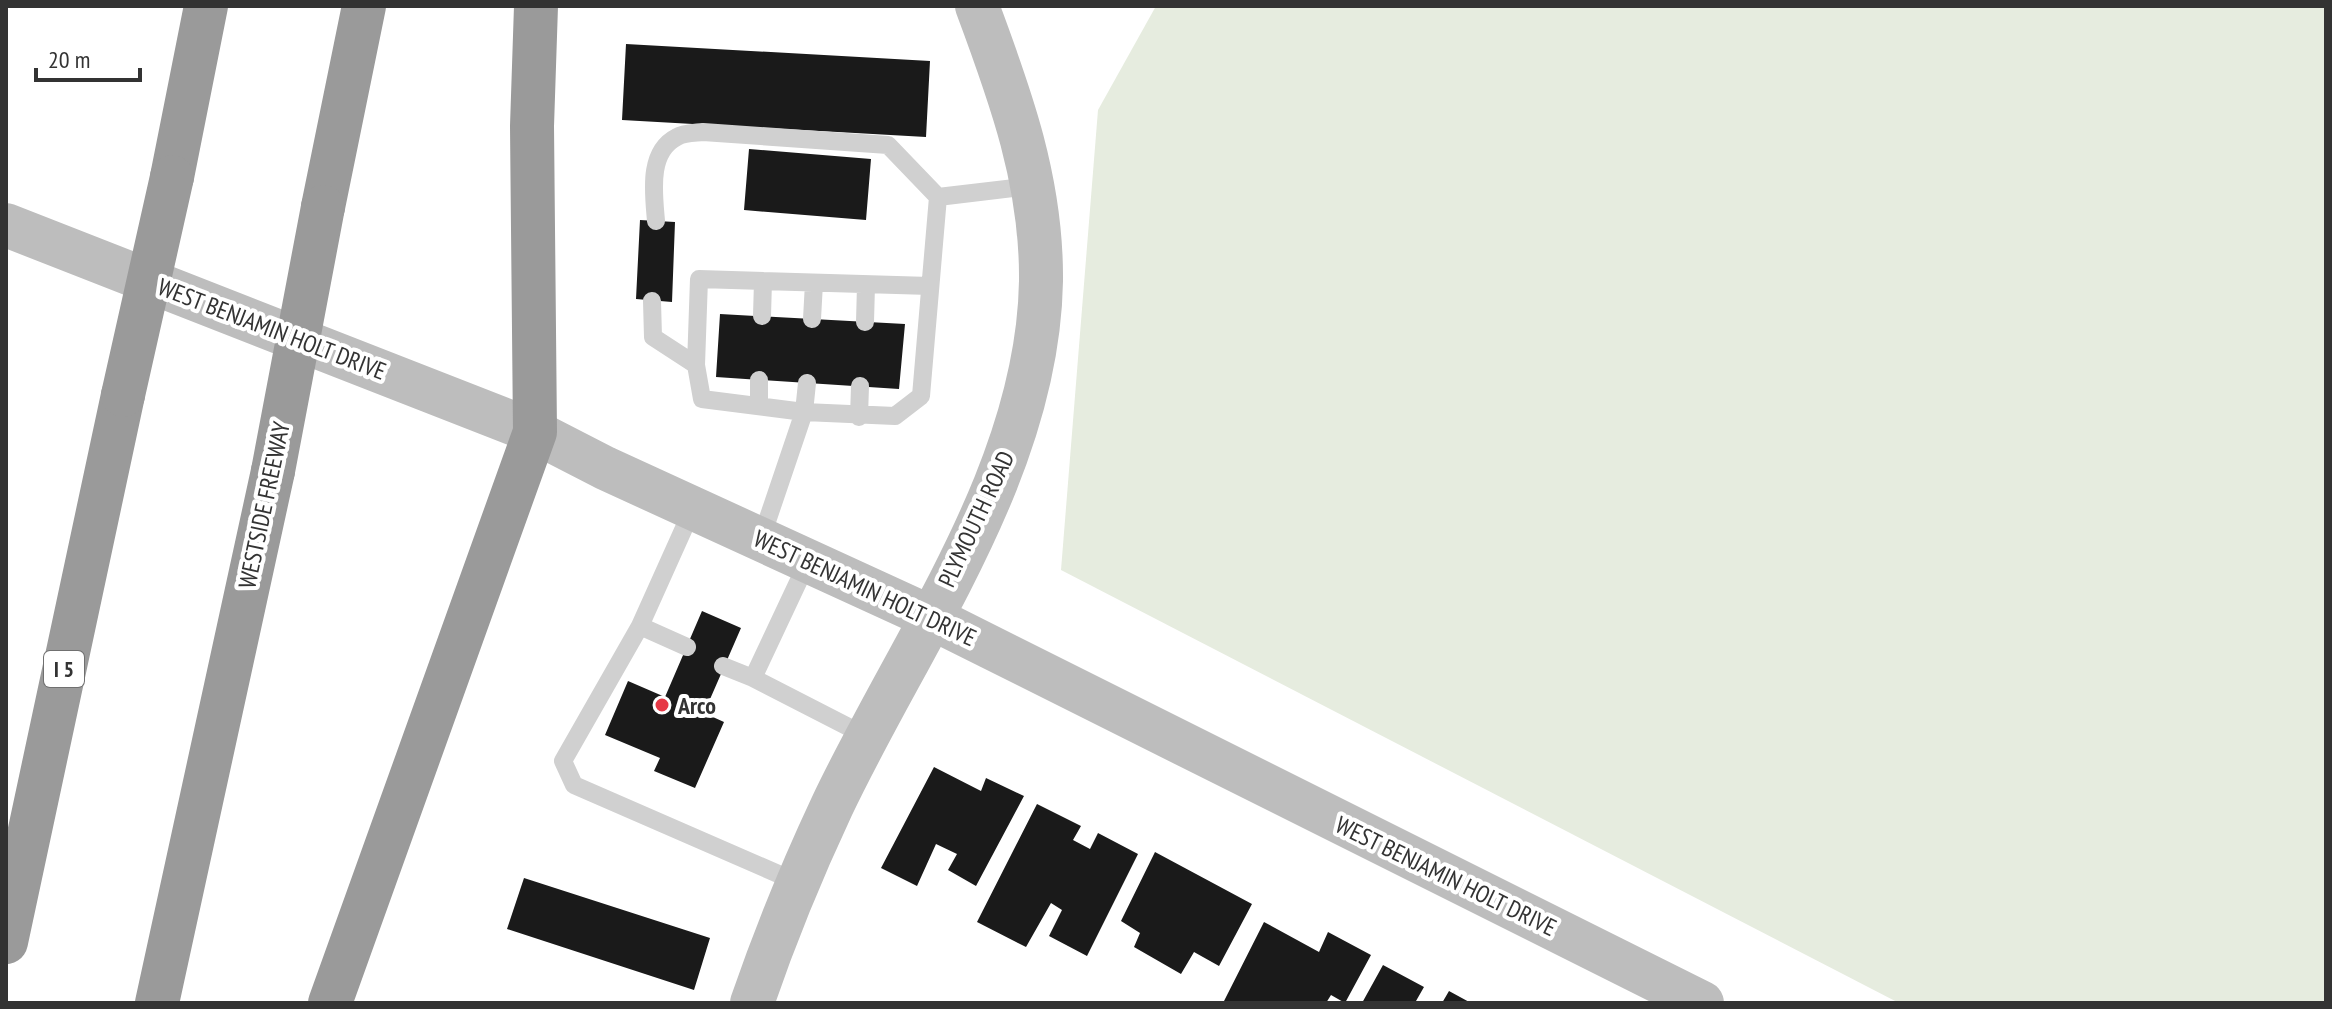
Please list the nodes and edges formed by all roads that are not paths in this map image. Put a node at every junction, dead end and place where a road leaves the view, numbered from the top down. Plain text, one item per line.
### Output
1 (206, 6) edge
2 (364, 6) edge
3 (536, 6) edge
4 (977, 6) edge
5 (1034, 185) junction
6 (938, 197) junction
7 (656, 221) dead end
8 (6, 225) edge
9 (763, 281) junction
10 (814, 283) junction
11 (866, 285) junction
12 (930, 286) junction
13 (652, 301) dead end
14 (762, 316) dead end
15 (812, 319) dead end
16 (865, 322) dead end
17 (696, 365) junction
18 (759, 380) dead end
19 (807, 383) dead end
20 (860, 386) dead end
21 (759, 406) junction
22 (804, 412) junction
23 (859, 417) junction
24 (535, 432) junction
25 (693, 508) junction
26 (761, 539) junction
27 (808, 561) junction
28 (930, 617) junction
29 (640, 626) junction
30 (687, 647) dead end
31 (723, 666) dead end
32 (753, 678) junction
33 (868, 737) junction
34 (799, 883) junction
35 (6, 942) edge
36 (157, 1003) edge
37 (330, 1003) edge
38 (752, 1003) edge
39 (1702, 1003) edge

1 - 35 highway, I 5, bridge
2 - 36 highway, WESTSIDE FREEWAY, bridge
3 - 24 highway
4 - 5 main road, PLYMOUTH ROAD
5 - 6 lane
5 - 28 main road, PLYMOUTH ROAD
6 - 7 lane
6 - 12 lane
8 - 24 main road, WEST BENJAMIN HOLT DRIVE
9 - 10 lane
9 - 14 lane
9 - 17 lane
10 - 11 lane
10 - 15 lane
11 - 12 lane
11 - 16 lane
12 - 23 lane
13 - 17 lane
17 - 21 lane
18 - 21 lane
19 - 22 lane
20 - 23 lane
21 - 22 lane
22 - 23 lane
22 - 26 lane
24 - 25 main road, WEST BENJAMIN HOLT DRIVE
24 - 37 highway
25 - 26 main road, WEST BENJAMIN HOLT DRIVE
25 - 29 lane
26 - 27 main road, WEST BENJAMIN HOLT DRIVE
27 - 28 main road, WEST BENJAMIN HOLT DRIVE
27 - 32 lane
28 - 33 main road, PLYMOUTH ROAD
28 - 39 main road, WEST BENJAMIN HOLT DRIVE
29 - 30 lane
29 - 34 lane
31 - 32 lane
32 - 33 lane
33 - 34 main road, PLYMOUTH ROAD
34 - 38 main road, PLYMOUTH ROAD

